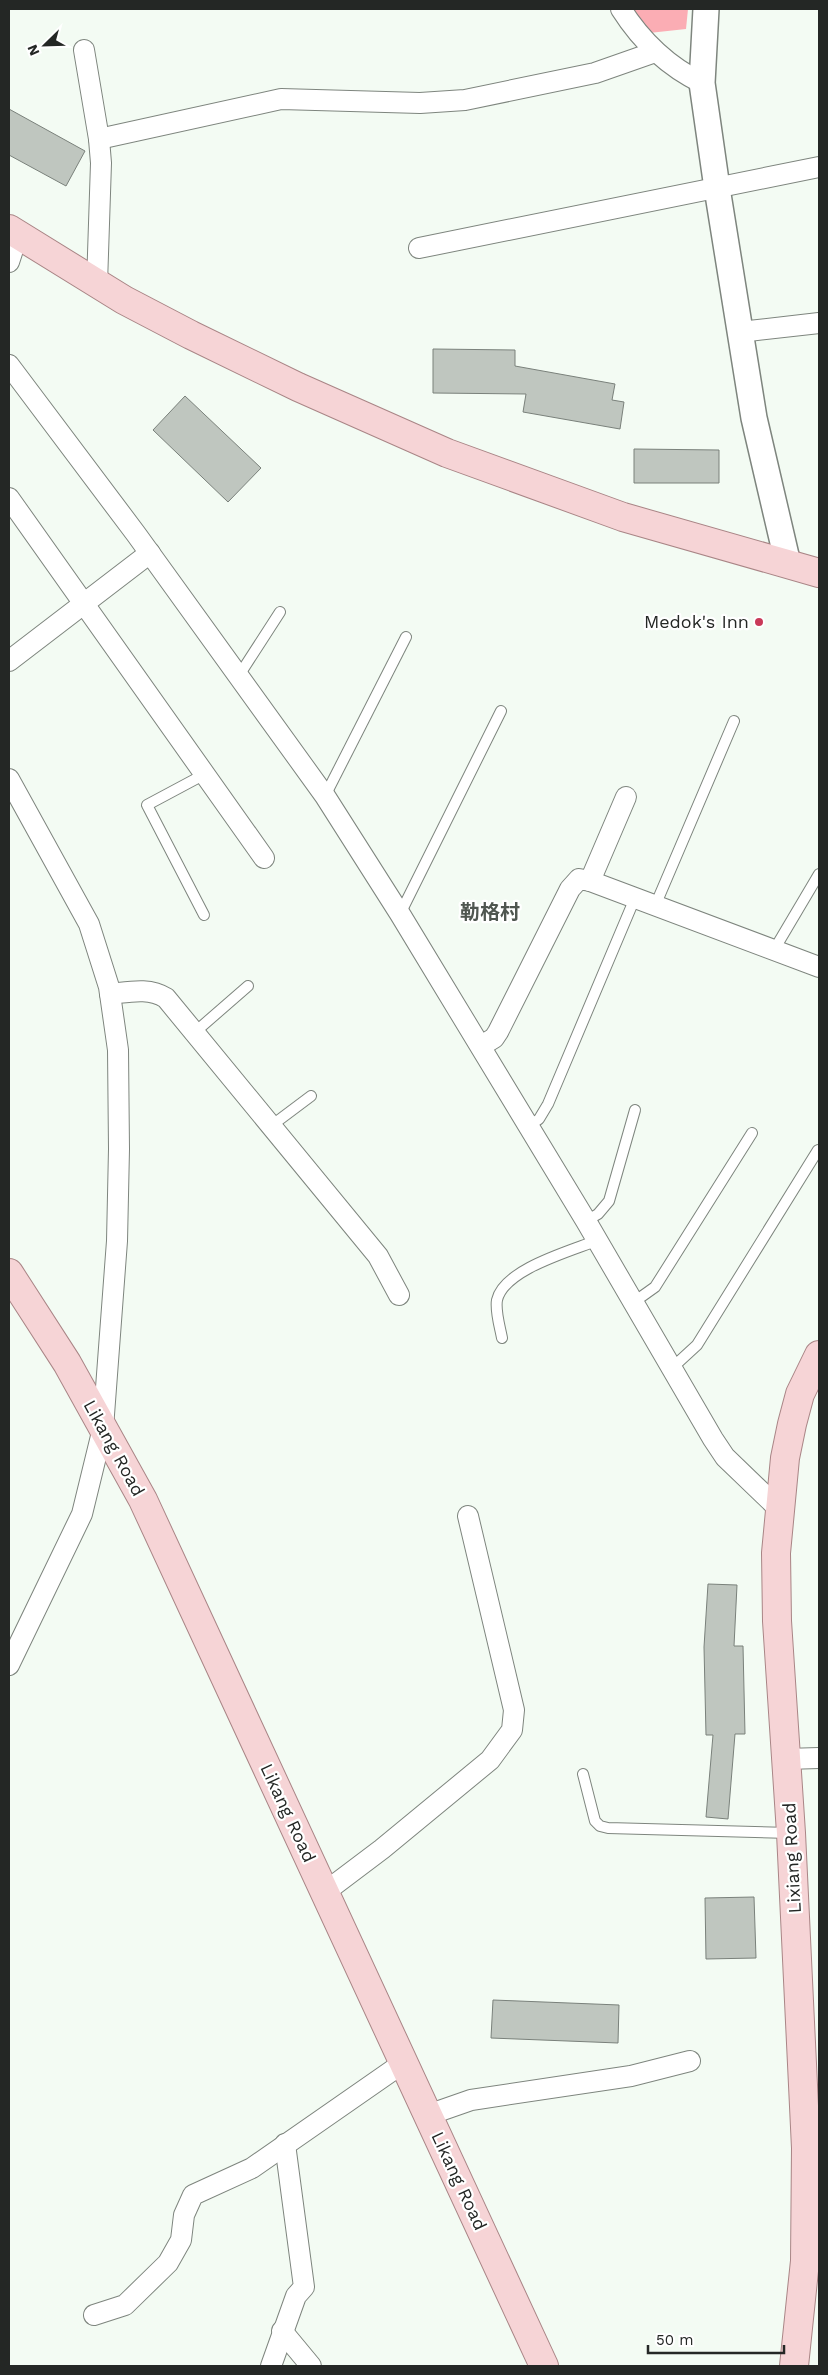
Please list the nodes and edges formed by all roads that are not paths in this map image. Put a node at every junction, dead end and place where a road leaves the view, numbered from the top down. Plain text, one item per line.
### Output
1 (621, 9) edge
2 (706, 9) edge
3 (84, 50) dead end
4 (655, 52) junction
5 (702, 83) junction
6 (99, 139) junction
7 (819, 167) edge
8 (717, 188) junction
9 (13, 232) edge
10 (419, 248) dead end
11 (9, 262) edge
12 (97, 284) junction
13 (819, 323) edge
14 (740, 332) junction
15 (9, 365) edge
16 (9, 498) edge
17 (150, 553) junction
18 (788, 564) junction
19 (819, 573) edge
20 (85, 603) junction
21 (280, 612) dead end
22 (406, 636) dead end
23 (9, 661) edge
24 (238, 677) junction
25 (501, 711) dead end
26 (734, 721) dead end
27 (205, 774) junction
28 (9, 779) edge
29 (325, 796) junction
30 (626, 797) dead end
31 (264, 858) dead end
32 (819, 874) edge
33 (590, 881) junction
34 (634, 898) junction
35 (655, 906) junction
36 (204, 914) dead end
37 (400, 914) junction
38 (774, 950) junction
39 (819, 967) edge
40 (248, 986) dead end
41 (110, 994) junction
42 (194, 1033) junction
43 (481, 1046) junction
44 (311, 1096) dead end
45 (636, 1110) dead end
46 (271, 1126) junction
47 (529, 1126) junction
48 (752, 1133) dead end
49 (818, 1150) edge
50 (586, 1221) junction
51 (598, 1240) junction
52 (9, 1273) edge
53 (399, 1295) dead end
54 (634, 1302) junction
55 (502, 1338) dead end
56 (819, 1355) edge
57 (672, 1368) junction
58 (103, 1428) junction
59 (779, 1509) junction
60 (468, 1516) dead end
61 (9, 1665) edge
62 (819, 1758) edge
63 (786, 1759) junction
64 (583, 1774) dead end
65 (791, 1833) junction
66 (325, 1892) junction
67 (690, 2061) dead end
68 (403, 2062) junction
69 (428, 2115) junction
70 (285, 2144) junction
71 (94, 2315) dead end
72 (282, 2331) junction
73 (272, 2366) edge
74 (311, 2366) edge
75 (544, 2366) edge
76 (794, 2366) edge

1 - 4 street
2 - 5 street
3 - 6 street
4 - 5 street
4 - 6 street
5 - 8 street
6 - 12 street
7 - 8 street
8 - 10 street
8 - 14 street
9 - 11 street
9 - 12 main road
12 - 18 main road
13 - 14 street
14 - 18 street
15 - 17 street
16 - 20 street
17 - 20 street
17 - 24 street
18 - 19 main road
20 - 23 street
20 - 27 street
21 - 24 lane
22 - 29 lane
24 - 29 street
25 - 37 lane
26 - 35 lane
27 - 31 street
27 - 36 lane
28 - 41 street
29 - 37 street
30 - 33 street
32 - 38 lane
33 - 34 street
33 - 43 street
34 - 35 street
34 - 47 lane
35 - 38 street
37 - 43 street
38 - 39 street
40 - 42 lane
41 - 42 street
41 - 58 street
42 - 46 street
43 - 47 street
44 - 46 lane
45 - 50 lane
46 - 53 street
47 - 50 street
48 - 54 lane
49 - 57 lane
50 - 51 street
51 - 54 street
51 - 55 lane
52 - 58 main road, Likang Road
54 - 57 street
56 - 59 main road, Lixiang Road
57 - 59 street
58 - 61 street
58 - 66 main road, Likang Road
59 - 63 main road, Lixiang Road
60 - 66 street
62 - 63 street
63 - 65 main road, Lixiang Road
64 - 65 lane
65 - 76 main road, Lixiang Road
66 - 68 main road, Likang Road
67 - 69 street
68 - 69 main road, Likang Road
68 - 70 street
69 - 75 main road, Likang Road
70 - 71 street
70 - 72 street
72 - 73 street
72 - 74 street

